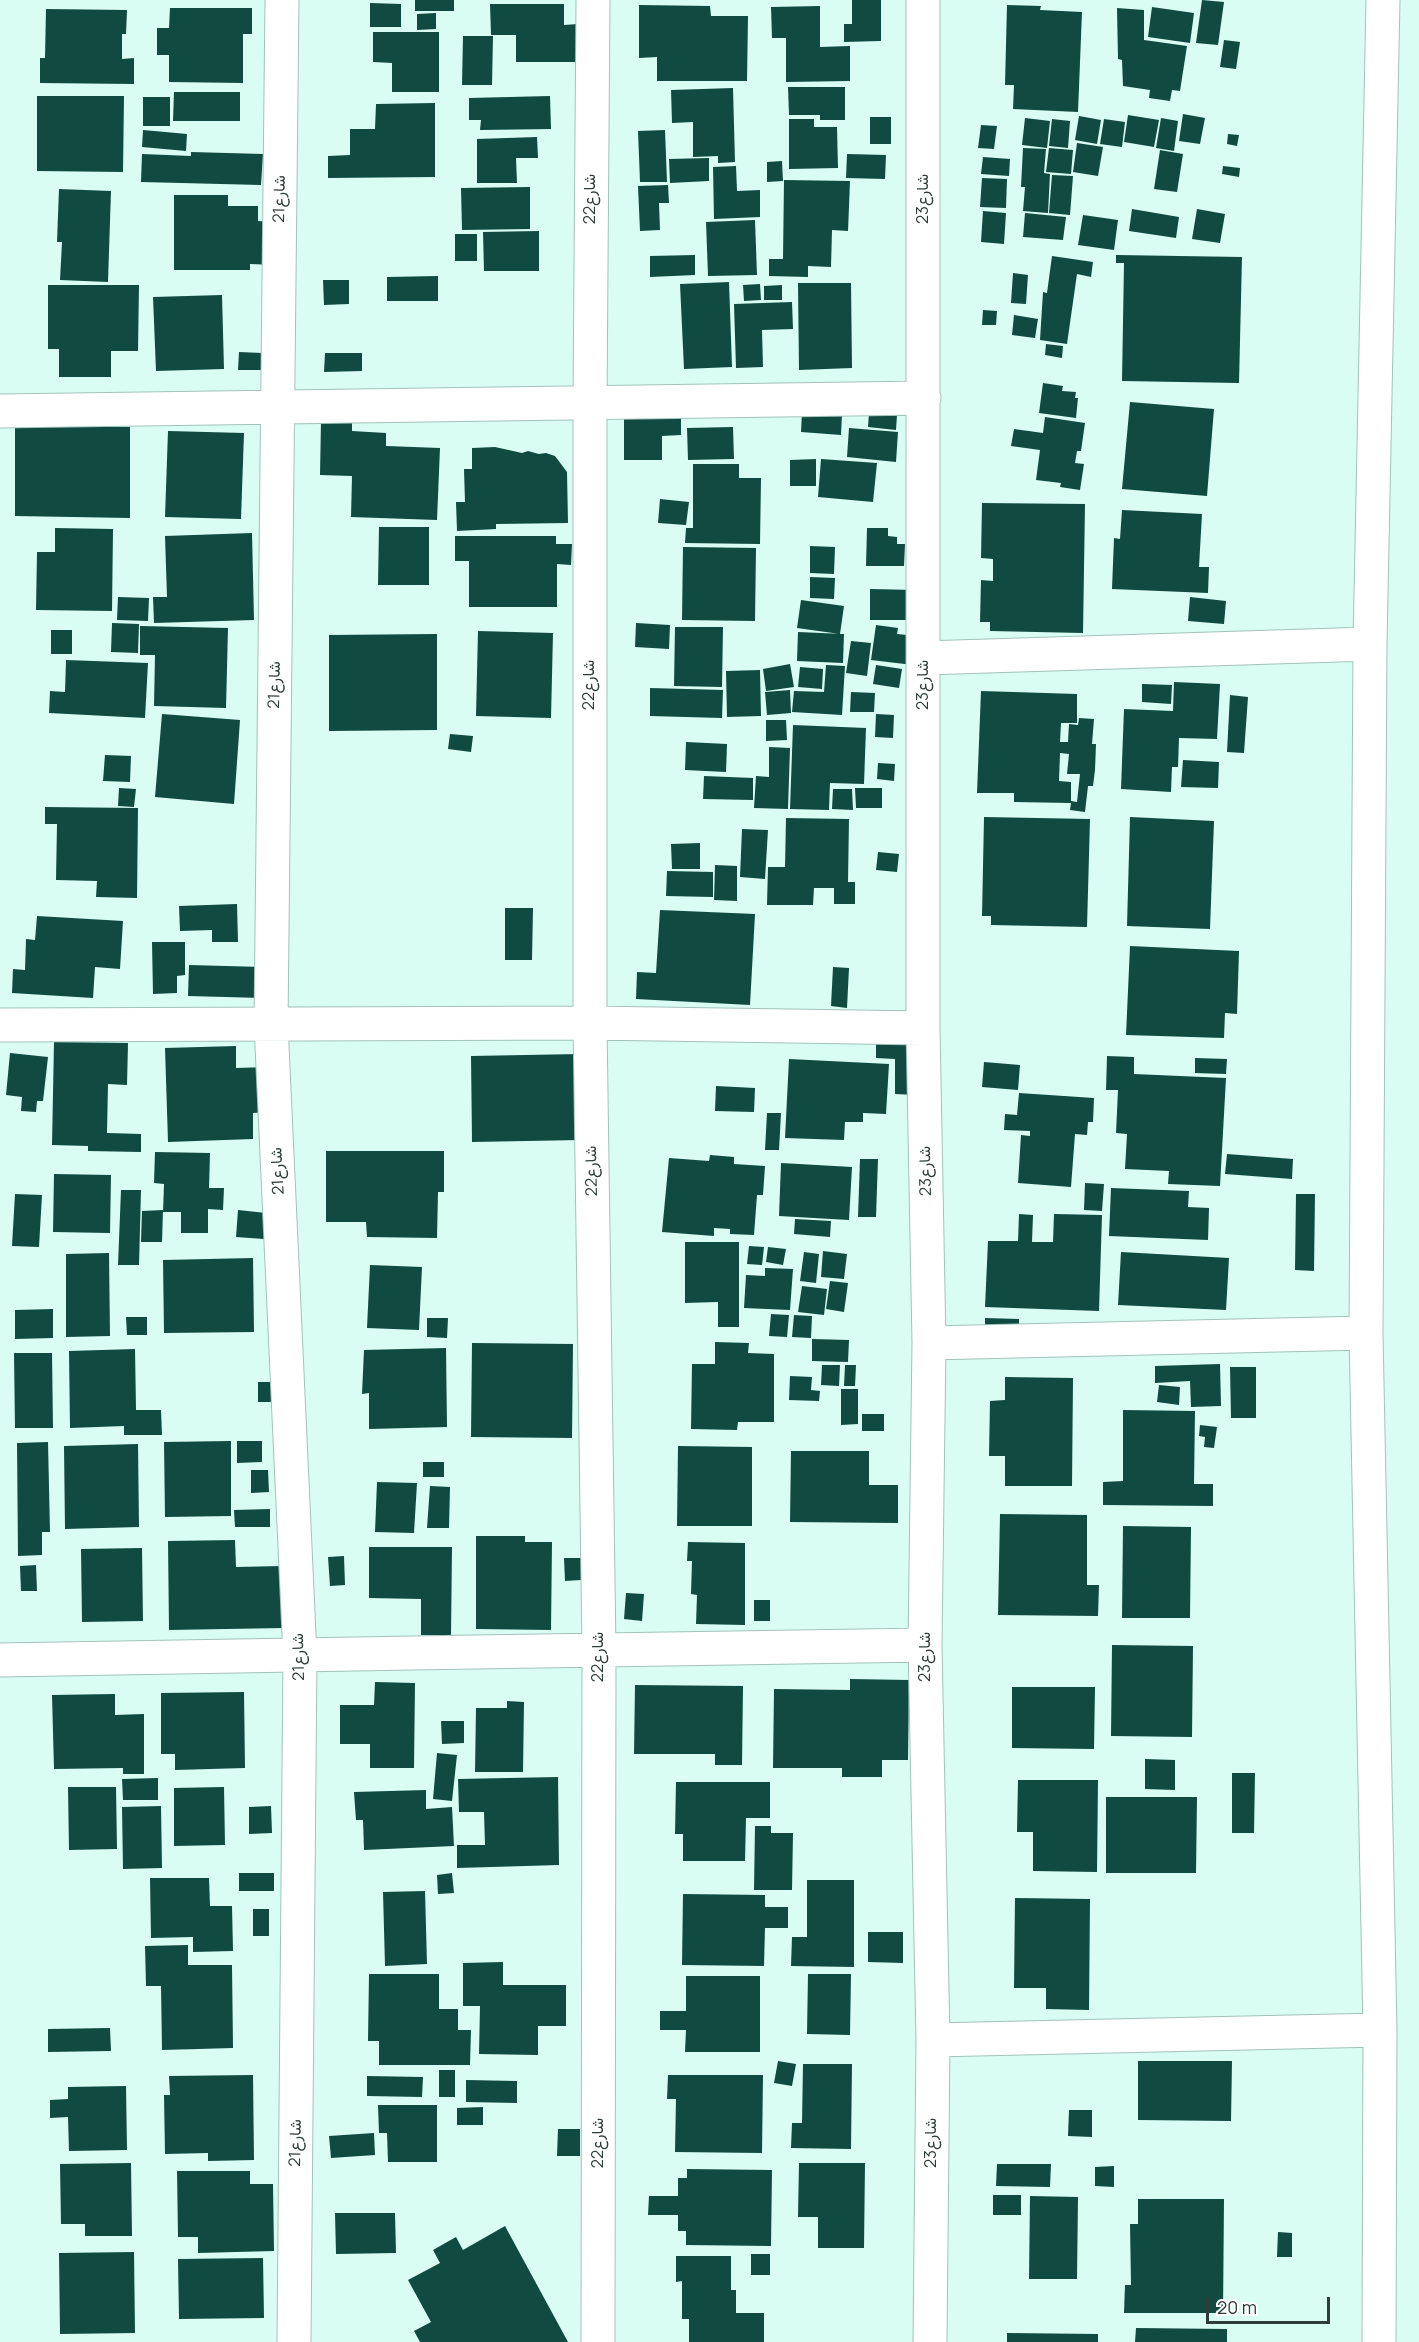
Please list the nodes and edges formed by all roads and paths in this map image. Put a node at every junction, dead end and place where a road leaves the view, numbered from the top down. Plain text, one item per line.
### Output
1 (282, 0) edge
2 (593, 0) edge
3 (923, 0) edge
4 (1383, 0) edge
5 (924, 398) junction
6 (590, 402) junction
7 (278, 407) junction
8 (0, 411) edge
9 (1370, 644) junction
10 (924, 658) junction
11 (590, 1023) junction
12 (271, 1024) junction
13 (0, 1025) edge
14 (923, 1028) junction
15 (1366, 1333) junction
16 (929, 1343) junction
17 (925, 1645) junction
18 (599, 1648) junction
19 (300, 1656) junction
20 (0, 1660) edge
21 (1380, 2030) junction
22 (933, 2040) junction
23 (294, 2342) edge
24 (598, 2342) edge
25 (930, 2342) edge
26 (1379, 2342) edge

1 - 7 street, شارع21
2 - 6 street, شارع22
3 - 5 street, شارع23
4 - 9 street
5 - 6 street
5 - 10 street, شارع23
6 - 7 street
6 - 11 street, شارع22
7 - 8 street
7 - 12 street, شارع21
9 - 10 street
9 - 15 street
10 - 14 street, شارع23
11 - 12 street
11 - 14 street
11 - 18 street, شارع22
12 - 13 street
12 - 19 street, شارع21
14 - 16 street, شارع23
15 - 16 street
15 - 21 street
16 - 17 street, شارع23
17 - 18 street
17 - 22 street, شارع23
18 - 19 street
18 - 24 street, شارع22
19 - 20 street
19 - 23 street, شارع21
21 - 22 street
21 - 26 street
22 - 25 street, شارع23

